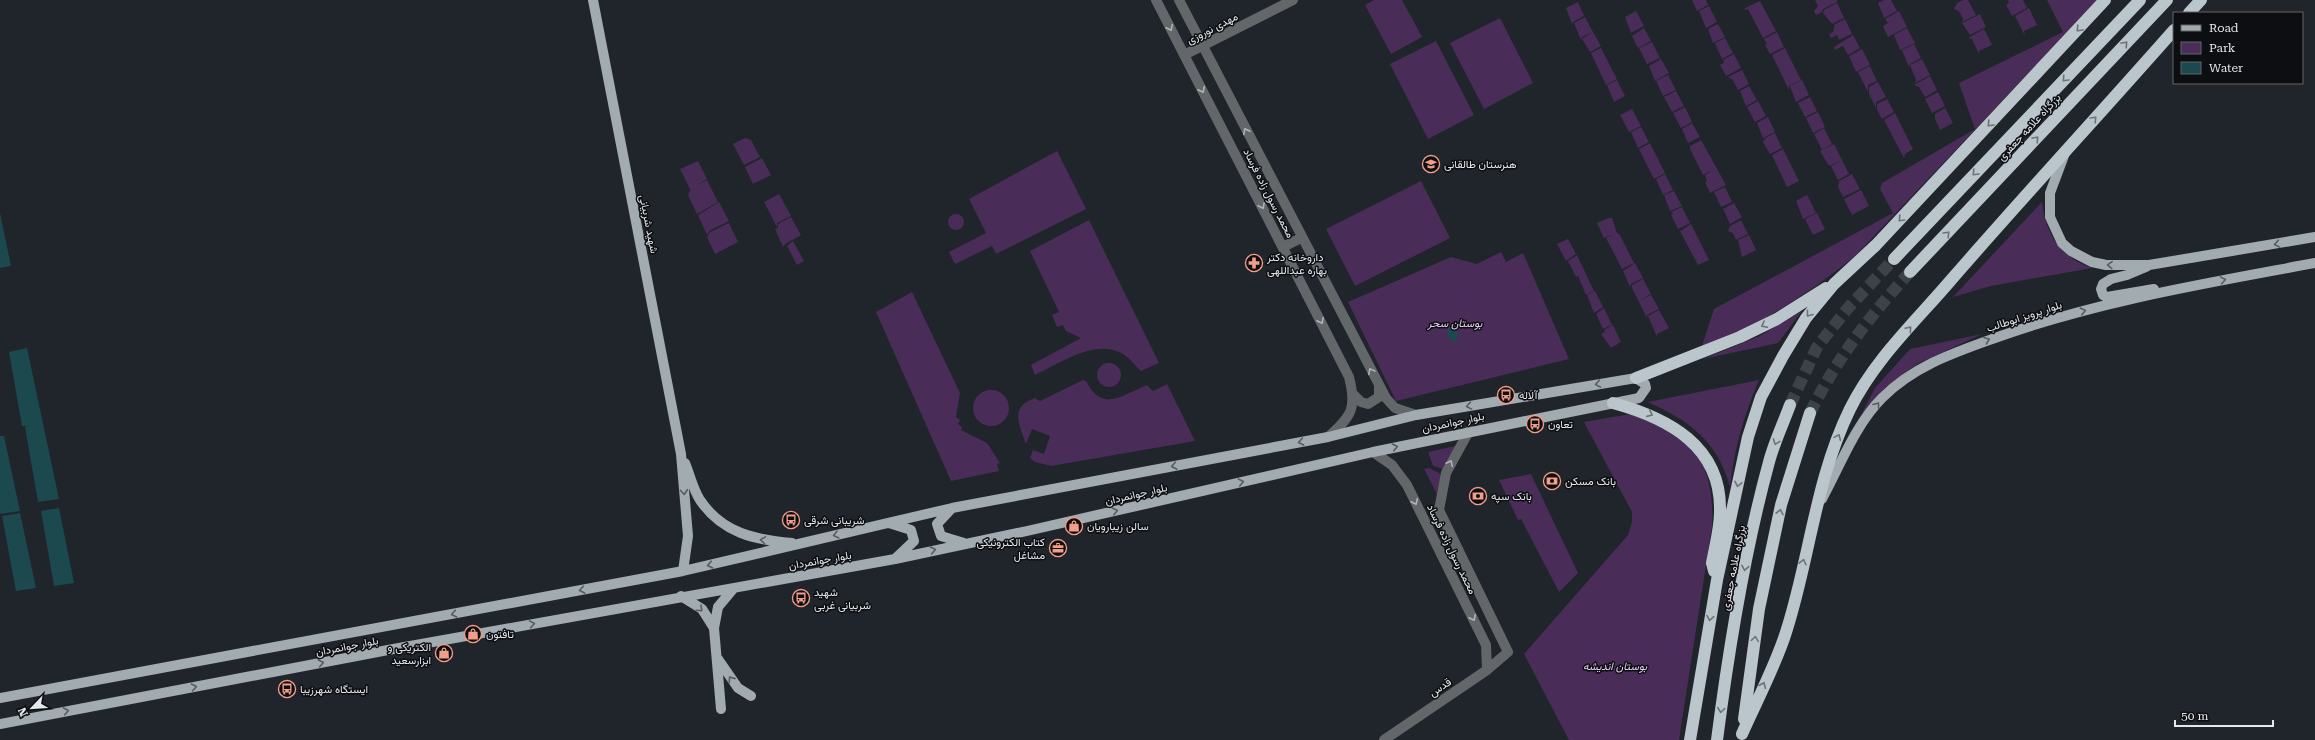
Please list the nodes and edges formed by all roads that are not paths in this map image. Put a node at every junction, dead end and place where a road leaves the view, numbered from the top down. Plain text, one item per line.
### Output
1 (593, 0) edge
2 (1156, 0) edge
3 (1179, 0) edge
4 (1293, 0) edge
5 (2105, 0) edge
6 (2140, 0) edge
7 (2166, 0) edge
8 (2201, 0) edge
9 (2190, 12) edge
10 (2173, 31) edge
11 (1202, 46) junction
12 (1184, 55) junction
13 (2067, 148) junction
14 (2315, 237) edge
15 (1301, 238) junction
16 (1283, 247) junction
17 (1894, 259) tunnel mouth
18 (2315, 263) edge
19 (2149, 266) junction
20 (1910, 272) tunnel mouth
21 (1834, 284) junction
22 (2198, 284) junction
23 (1636, 378) junction
24 (1379, 386) junction
25 (1354, 394) junction
26 (1613, 403) junction
27 (1790, 405) tunnel mouth
28 (1810, 413) tunnel mouth
29 (1416, 415) junction
30 (1469, 431) junction
31 (1328, 437) junction
32 (1373, 452) junction
33 (681, 454) junction
34 (952, 508) junction
35 (1816, 511) junction
36 (888, 523) junction
37 (802, 544) junction
38 (965, 544) junction
39 (895, 559) junction
40 (683, 571) junction
41 (1717, 580) junction
42 (733, 588) junction
43 (681, 596) junction
44 (714, 628) junction
45 (1508, 652) joint
46 (716, 656) junction
47 (1487, 670) junction
48 (751, 696) dead end
49 (0, 698) edge
50 (721, 709) dead end
51 (0, 724) edge
52 (1742, 737) edge
53 (1384, 740) edge
54 (1690, 740) edge
55 (1717, 740) edge

1 - 33 main road, شهید شربیانی
2 -> 12 street, محمد رسول زاده فرساد
3 - 11 street, محمد رسول زاده فرساد
4 - 11 street, مهدی نوروزی
5 -> 21 highway
6 -> 17 highway, بزرگراه علامه جعفری
20 -> 7 highway, بزرگراه علامه جعفری
8 - 9 highway
13 -> 10 highway
11 - 12 street, مهدی نوروزی
15 -> 11 street, محمد رسول زاده فرساد
12 -> 16 street, محمد رسول زاده فرساد
19 -> 13 main road
35 -> 13 highway
14 -> 19 main road
15 - 16 street
24 -> 15 street, محمد رسول زاده فرساد
16 -> 25 street, محمد رسول زاده فرساد
22 -> 18 main road, بلوار پرویز ابوطالب
19 - 22 main road
21 -> 23 highway
21 -> 41 highway
35 -> 22 main road, بلوار پرویز ابوطالب
23 - 26 main road, بلوار جوانمردان
23 -> 29 main road, بلوار جوانمردان
24 - 25 street
24 - 29 street, محمد رسول زاده فرساد
25 - 31 street, محمد رسول زاده فرساد
26 - 30 main road, بلوار جوانمردان
26 -> 41 highway
27 -> 55 highway, بزرگراه علامه جعفری
52 -> 28 highway
29 - 31 main road, بلوار جوانمردان
32 -> 30 main road, بلوار جوانمردان
45 -> 30 street, محمد رسول زاده فرساد
31 -> 34 main road, بلوار جوانمردان
38 -> 32 main road, بلوار جوانمردان
32 -> 47 street, محمد رسول زاده فرساد
37 -> 33 main road, شهید شربیانی
33 -> 40 main road, شهید شربیانی
34 - 36 main road, بلوار جوانمردان
34 - 38 main road
52 -> 35 highway
36 -> 37 main road, بلوار جوانمردان
36 - 39 main road
37 -> 40 main road, بلوار جوانمردان
39 -> 38 main road, بلوار جوانمردان
39 - 42 main road, بلوار جوانمردان
40 -> 49 main road, بلوار جوانمردان
41 -> 54 highway
42 - 43 main road, بلوار جوانمردان
42 - 44 main road
43 -> 44 main road
51 -> 43 main road, بلوار جوانمردان
44 - 46 main road
45 - 47 street, قدس
48 -> 46 main road
46 - 50 main road
47 - 53 street, قدس

